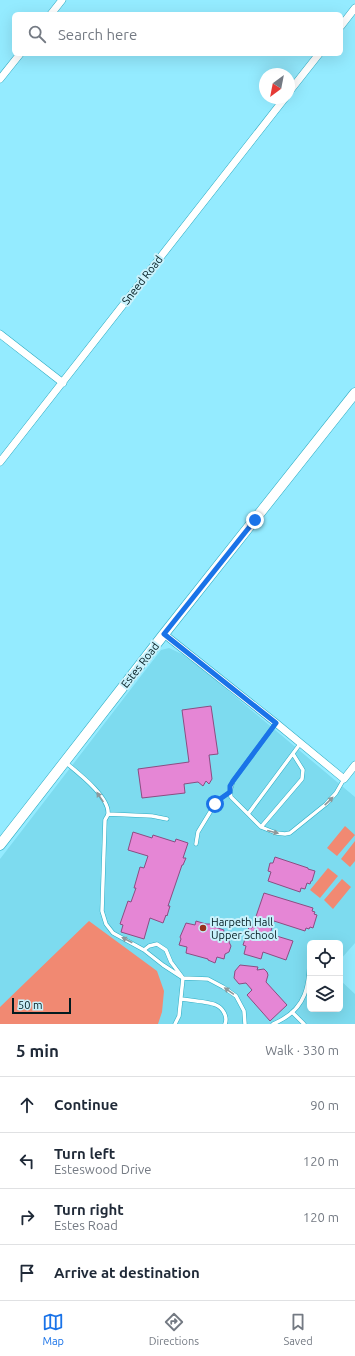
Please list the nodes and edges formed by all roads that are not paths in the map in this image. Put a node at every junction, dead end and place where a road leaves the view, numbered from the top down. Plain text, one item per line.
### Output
1 (62, 0) edge
2 (355, 8) edge
3 (53, 12) edge
4 (343, 23) edge
5 (18, 56) edge
6 (317, 56) edge
7 (0, 79) edge
8 (295, 84) edge
9 (279, 104) edge
10 (0, 334) edge
11 (62, 383) junction
12 (355, 393) edge
13 (0, 462) edge
14 (164, 634) junction
15 (276, 723) junction
16 (300, 744) junction
17 (293, 754) junction
18 (64, 762) junction
19 (355, 765) edge
20 (344, 779) junction
21 (230, 792) junction
22 (108, 814) junction
23 (248, 814) junction
24 (167, 819) dead end
25 (261, 828) junction
26 (196, 844) dead end
27 (0, 845) edge
28 (144, 950) junction
29 (309, 976) edge
30 (183, 978) junction
31 (180, 999) junction
32 (292, 1012) junction
33 (175, 1024) edge
34 (225, 1024) edge
35 (245, 1024) edge
36 (273, 1024) edge
37 (304, 1024) edge

1 - 3 street
2 - 4 street
5 - 7 street
6 - 8 street
9 - 11 street, Sneed Road
10 - 11 street
11 - 13 street, Sneed Road
12 - 14 main road, Estes Road
14 - 15 street
14 - 18 main road, Estes Road
15 - 16 street
15 - 21 lane
16 - 17 lane
16 - 20 street
17 - 23 lane
17 - 25 lane
22 -> 18 lane
18 - 27 main road, Estes Road
19 - 20 street
25 -> 20 lane
21 - 23 lane
21 - 26 lane
22 - 24 lane
28 -> 22 lane
23 - 25 lane
28 - 30 lane
28 - 30 lane
29 - 32 lane
30 - 31 lane
35 -> 30 lane
31 - 33 lane
31 - 34 lane
32 - 36 lane
32 - 37 lane

